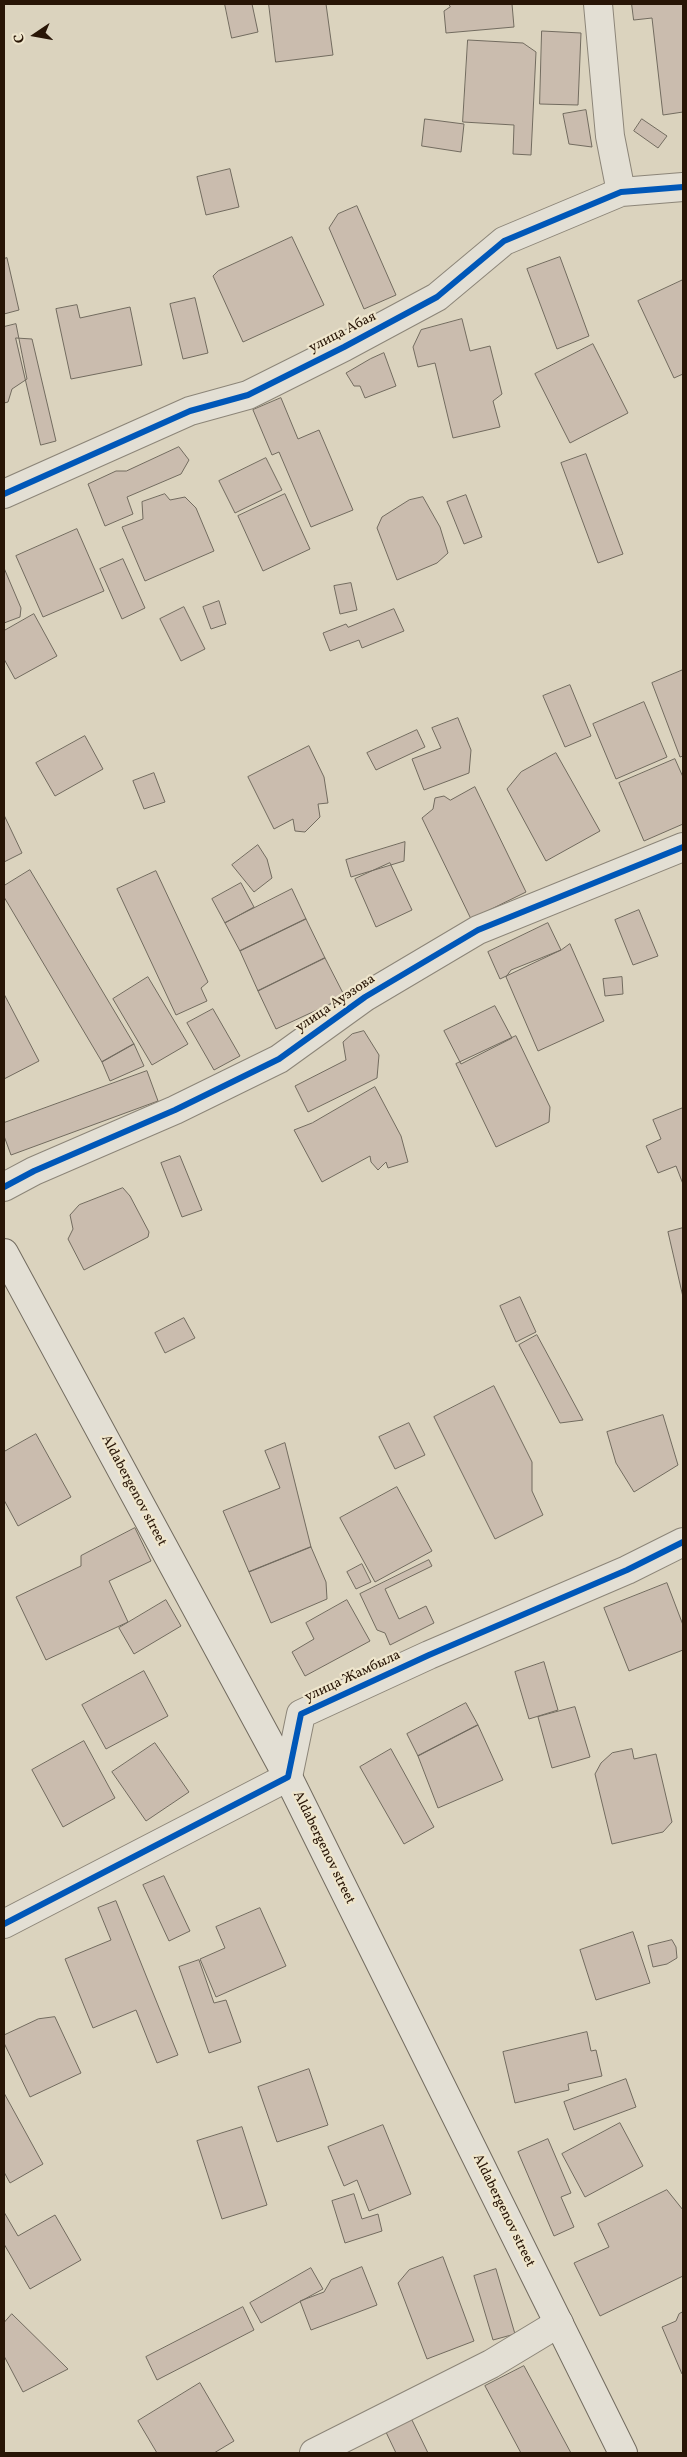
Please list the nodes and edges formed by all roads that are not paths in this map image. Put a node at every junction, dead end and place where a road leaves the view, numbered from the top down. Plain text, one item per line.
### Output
1 (598, 4) edge
2 (683, 187) edge
3 (621, 192) junction
4 (4, 494) edge
5 (683, 847) edge
6 (4, 1187) edge
7 (4, 1253) edge
8 (683, 1542) edge
9 (288, 1777) junction
10 (4, 1924) edge
11 (558, 2323) junction
12 (314, 2453) edge
13 (623, 2453) edge

1 - 3 street
2 - 3 street, улица Абая
3 - 4 street, улица Абая
5 - 6 street, улица Ауэзова
7 - 9 street, Aldabergenov street
8 - 9 street, улица Жамбыла
9 - 10 street
9 - 11 street, Aldabergenov street
11 - 12 street
11 - 13 street, Aldabergenov street

